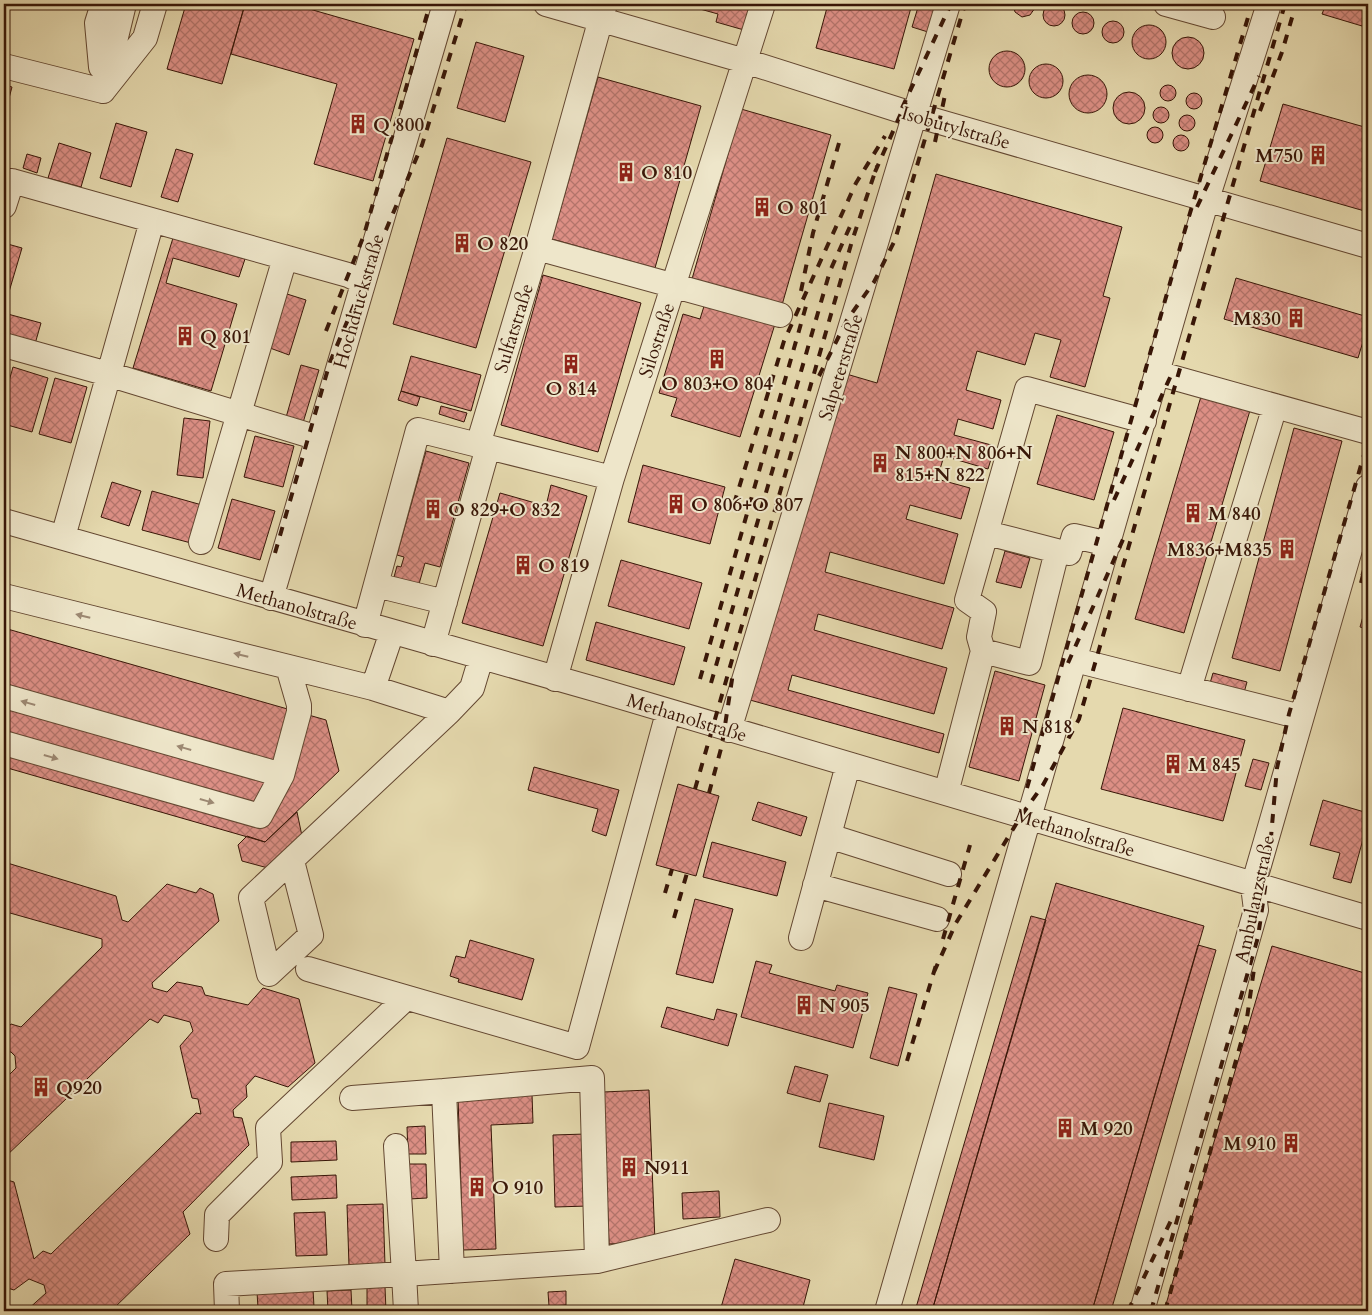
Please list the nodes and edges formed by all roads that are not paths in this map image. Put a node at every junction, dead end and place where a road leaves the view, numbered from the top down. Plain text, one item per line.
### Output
1 (103, 4) edge
2 (124, 4) edge
3 (135, 4) edge
4 (154, 4) edge
5 (445, 4) edge
6 (546, 4) edge
7 (763, 4) edge
8 (948, 4) edge
9 (1166, 4) edge
10 (1269, 4) edge
11 (603, 12) edge
12 (1213, 17) dead end
13 (745, 61) junction
14 (4, 66) edge
15 (103, 91) junction
16 (916, 115) junction
17 (8, 181) edge
18 (1207, 199) junction
19 (4, 206) edge
20 (152, 220) junction
21 (1368, 246) edge
22 (537, 248) junction
23 (285, 258) junction
24 (364, 282) junction
25 (673, 286) junction
26 (780, 315) dead end
27 (4, 345) edge
28 (1157, 373) junction
29 (108, 374) junction
30 (1275, 406) junction
31 (239, 414) junction
32 (1144, 421) junction
33 (1368, 432) edge
34 (318, 438) junction
35 (483, 446) junction
36 (612, 478) junction
37 (1368, 487) edge
38 (4, 521) edge
39 (987, 533) junction
40 (63, 537) junction
41 (201, 542) dead end
42 (1108, 544) junction
43 (1057, 552) junction
44 (376, 585) junction
45 (4, 596) edge
46 (271, 598) junction
47 (445, 602) junction
48 (365, 625) junction
49 (392, 632) junction
50 (433, 644) junction
51 (983, 650) junction
52 (481, 658) junction
53 (1075, 660) junction
54 (288, 667) junction
55 (555, 679) junction
56 (373, 688) junction
57 (1189, 689) junction
58 (4, 696) edge
59 (450, 712) junction
60 (668, 713) junction
61 (1302, 717) junction
62 (729, 730) junction
63 (4, 744) edge
64 (848, 765) junction
65 (282, 775) junction
66 (946, 793) junction
67 (1030, 818) junction
68 (828, 836) junction
69 (292, 861) dead end
70 (949, 874) dead end
71 (815, 885) junction
72 (1253, 886) junction
73 (1368, 918) edge
74 (936, 919) dead end
75 (801, 938) dead end
76 (308, 969) dead end
77 (405, 999) junction
78 (444, 1091) junction
79 (352, 1098) dead end
80 (396, 1146) dead end
81 (768, 1220) dead end
82 (216, 1239) dead end
83 (597, 1261) junction
84 (452, 1271) junction
85 (404, 1274) junction
86 (227, 1311) edge
87 (406, 1311) edge
88 (887, 1311) edge
89 (1142, 1311) edge

1 - 15 street
2 - 15 street
3 - 15 street
4 - 15 street
5 - 24 street, Hochdruckstraße
6 - 11 street, Isobutylstraße
7 - 13 street, Silostraße
8 - 16 street, Salpeterstraße
9 - 12 street
10 - 18 street
11 - 13 street, Isobutylstraße
11 - 22 street, Sulfatstraße
13 - 16 street, Isobutylstraße
13 - 25 street, Silostraße
14 - 15 street
16 - 18 street, Isobutylstraße
16 - 62 street, Salpeterstraße
17 - 19 street
17 - 20 street
18 - 21 street, Isobutylstraße
18 - 28 street
20 - 23 street
20 - 29 street
22 - 25 street
22 - 35 street, Sulfatstraße
23 - 24 street
23 - 31 street
24 - 34 street, Hochdruckstraße
25 - 26 street
25 - 36 street, Silostraße
27 - 29 street
28 - 30 street
28 - 32 street
29 - 31 street
29 - 40 street
30 - 33 street
30 - 57 street
31 - 34 street
31 - 41 street
32 - 39 street
32 - 42 street
34 - 46 street, Hochdruckstraße
35 - 36 street
35 - 44 street
35 - 47 street, Sulfatstraße
36 - 55 street, Silostraße
37 - 61 street, Ambulanzstraße
38 - 40 street, Methanolstraße
39 - 43 street
39 - 51 street
40 - 46 street, Methanolstraße
42 - 43 street
42 - 53 street
43 - 51 street
44 - 47 street
44 - 48 street
54 -> 45 street
46 - 48 street, Methanolstraße
47 - 50 street, Sulfatstraße
48 - 49 street, Methanolstraße
49 - 50 street, Methanolstraße
49 - 56 street
50 - 52 street, Methanolstraße
51 - 66 street
52 - 55 street, Methanolstraße
52 - 59 street
53 - 57 street
53 - 67 street
54 - 56 street
54 - 65 street
55 - 60 street, Methanolstraße
56 - 59 street
57 - 61 street
65 -> 58 street
59 - 69 street
60 - 62 street, Methanolstraße
60 - 77 street
61 - 72 street, Ambulanzstraße
62 - 64 street, Methanolstraße
63 -> 65 street
64 - 66 street, Methanolstraße
64 - 68 street
66 - 67 street, Methanolstraße
67 - 72 street, Methanolstraße
67 - 88 street
68 - 70 street
68 - 71 street
71 - 74 street
71 - 75 street
72 - 73 street, Methanolstraße
72 - 89 street, Ambulanzstraße
76 - 77 street
77 - 82 street
78 - 79 street
78 - 83 street
78 - 84 street
80 - 85 street
81 - 83 street
83 - 84 street
84 - 85 street
85 - 86 street
85 - 87 street

